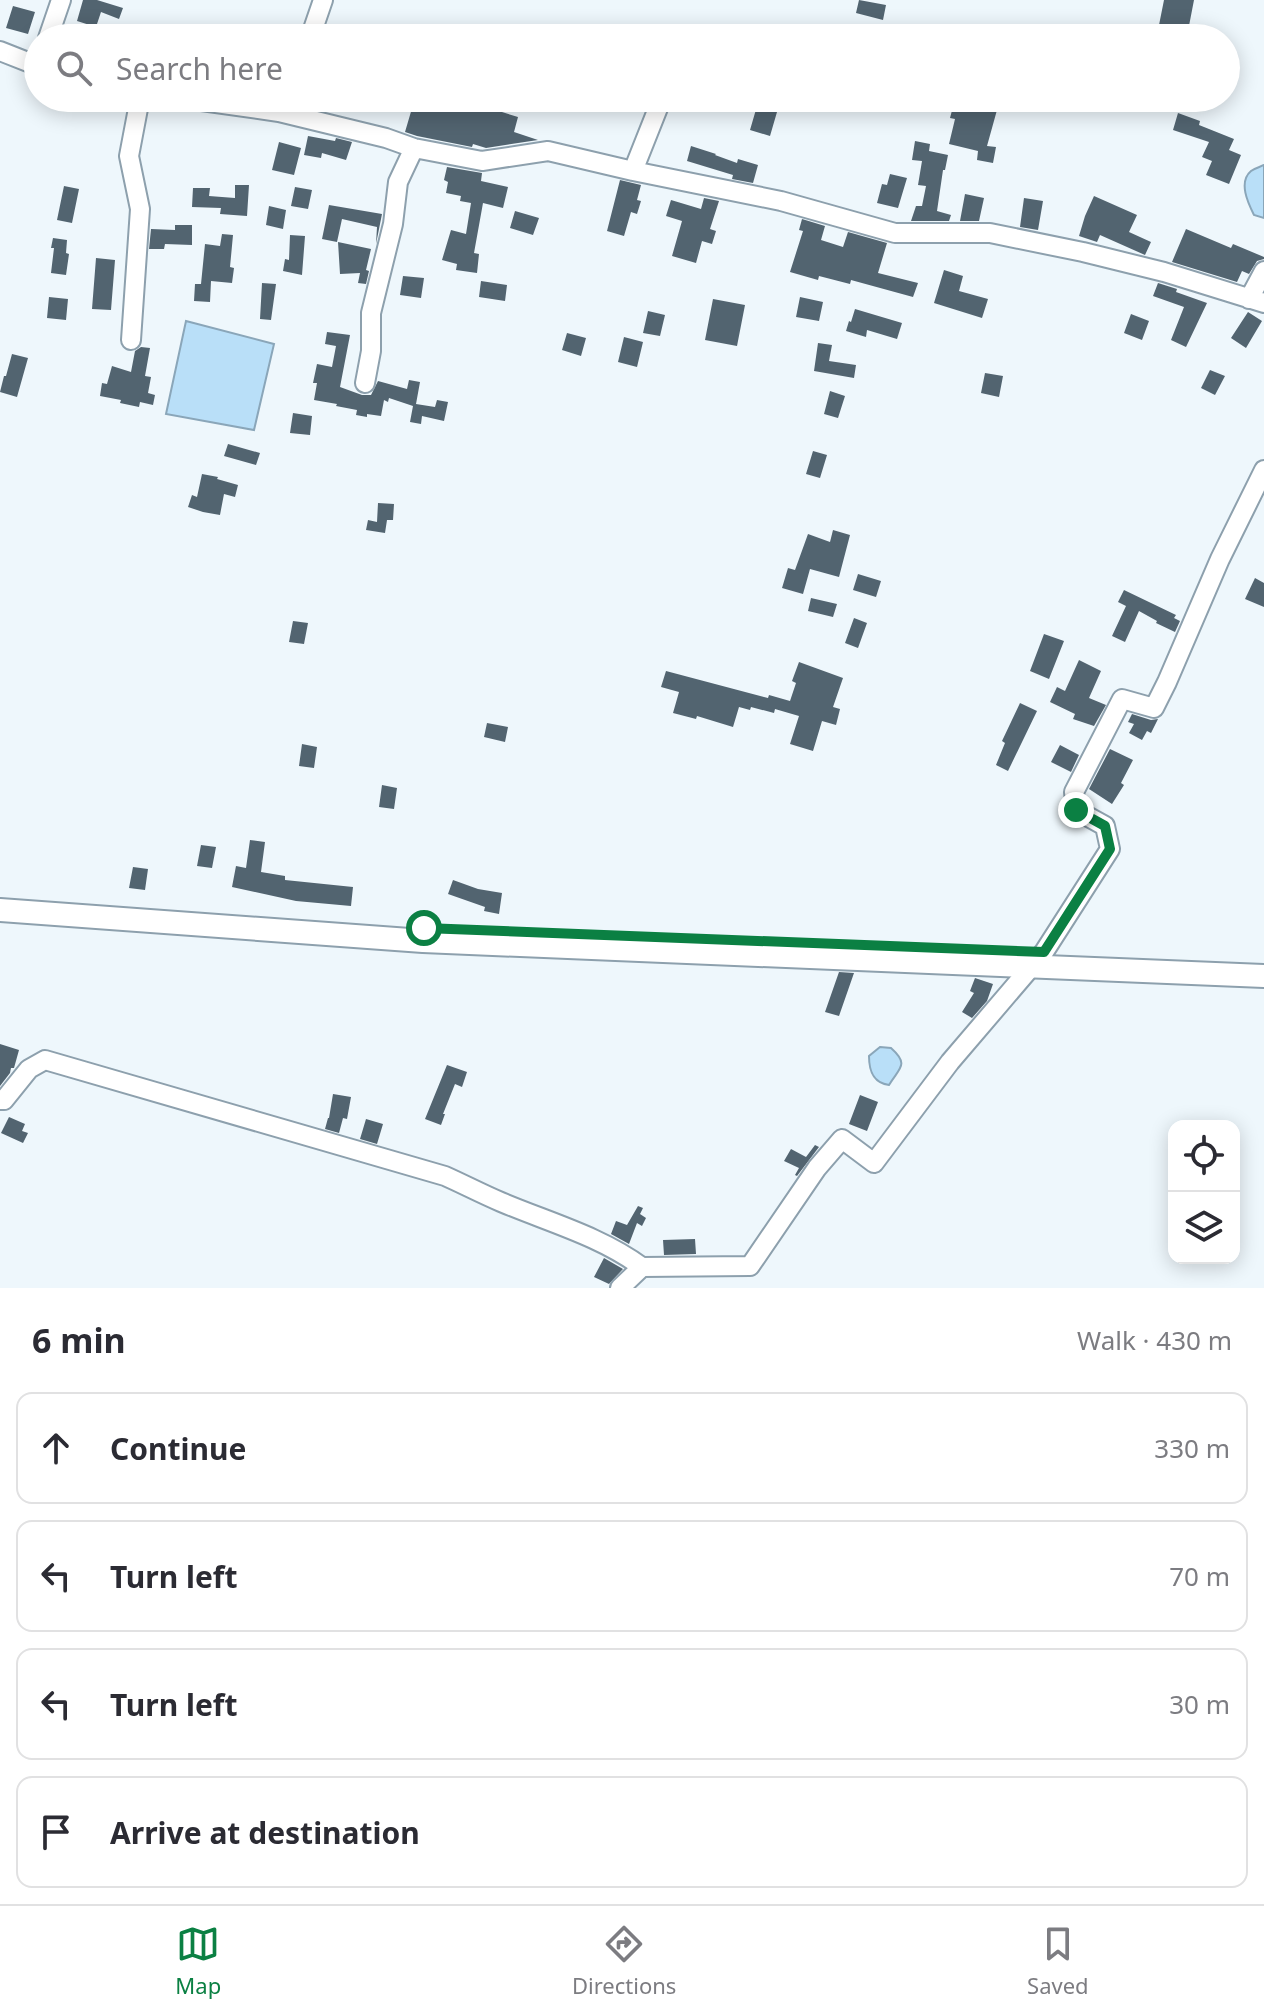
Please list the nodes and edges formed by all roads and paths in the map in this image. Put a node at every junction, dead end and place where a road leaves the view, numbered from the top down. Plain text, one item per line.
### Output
1 (61, 0) edge
2 (323, 0) edge
3 (53, 24) edge
4 (315, 24) edge
5 (0, 51) edge
6 (24, 60) edge
7 (137, 112) edge
8 (306, 112) edge
9 (656, 112) edge
10 (414, 148) junction
11 (633, 171) junction
12 (1264, 271) edge
13 (1256, 301) edge
14 (131, 340) dead end
15 (365, 383) dead end
16 (1264, 470) edge
17 (0, 897) edge
18 (0, 910) edge
19 (1038, 959) junction
20 (1264, 961) edge
21 (1264, 976) edge
22 (0, 1100) edge
23 (642, 1267) junction
24 (620, 1288) edge

1 - 3 street
2 - 4 street
5 - 6 street
7 - 14 street
8 - 10 street
9 - 11 street
10 - 11 street
10 - 15 street
11 - 13 street
12 - 13 street
16 - 19 street
17 - 19 main road
18 - 19 main road
19 - 20 main road
19 - 21 main road
19 - 23 street
22 - 23 street
23 - 24 street

